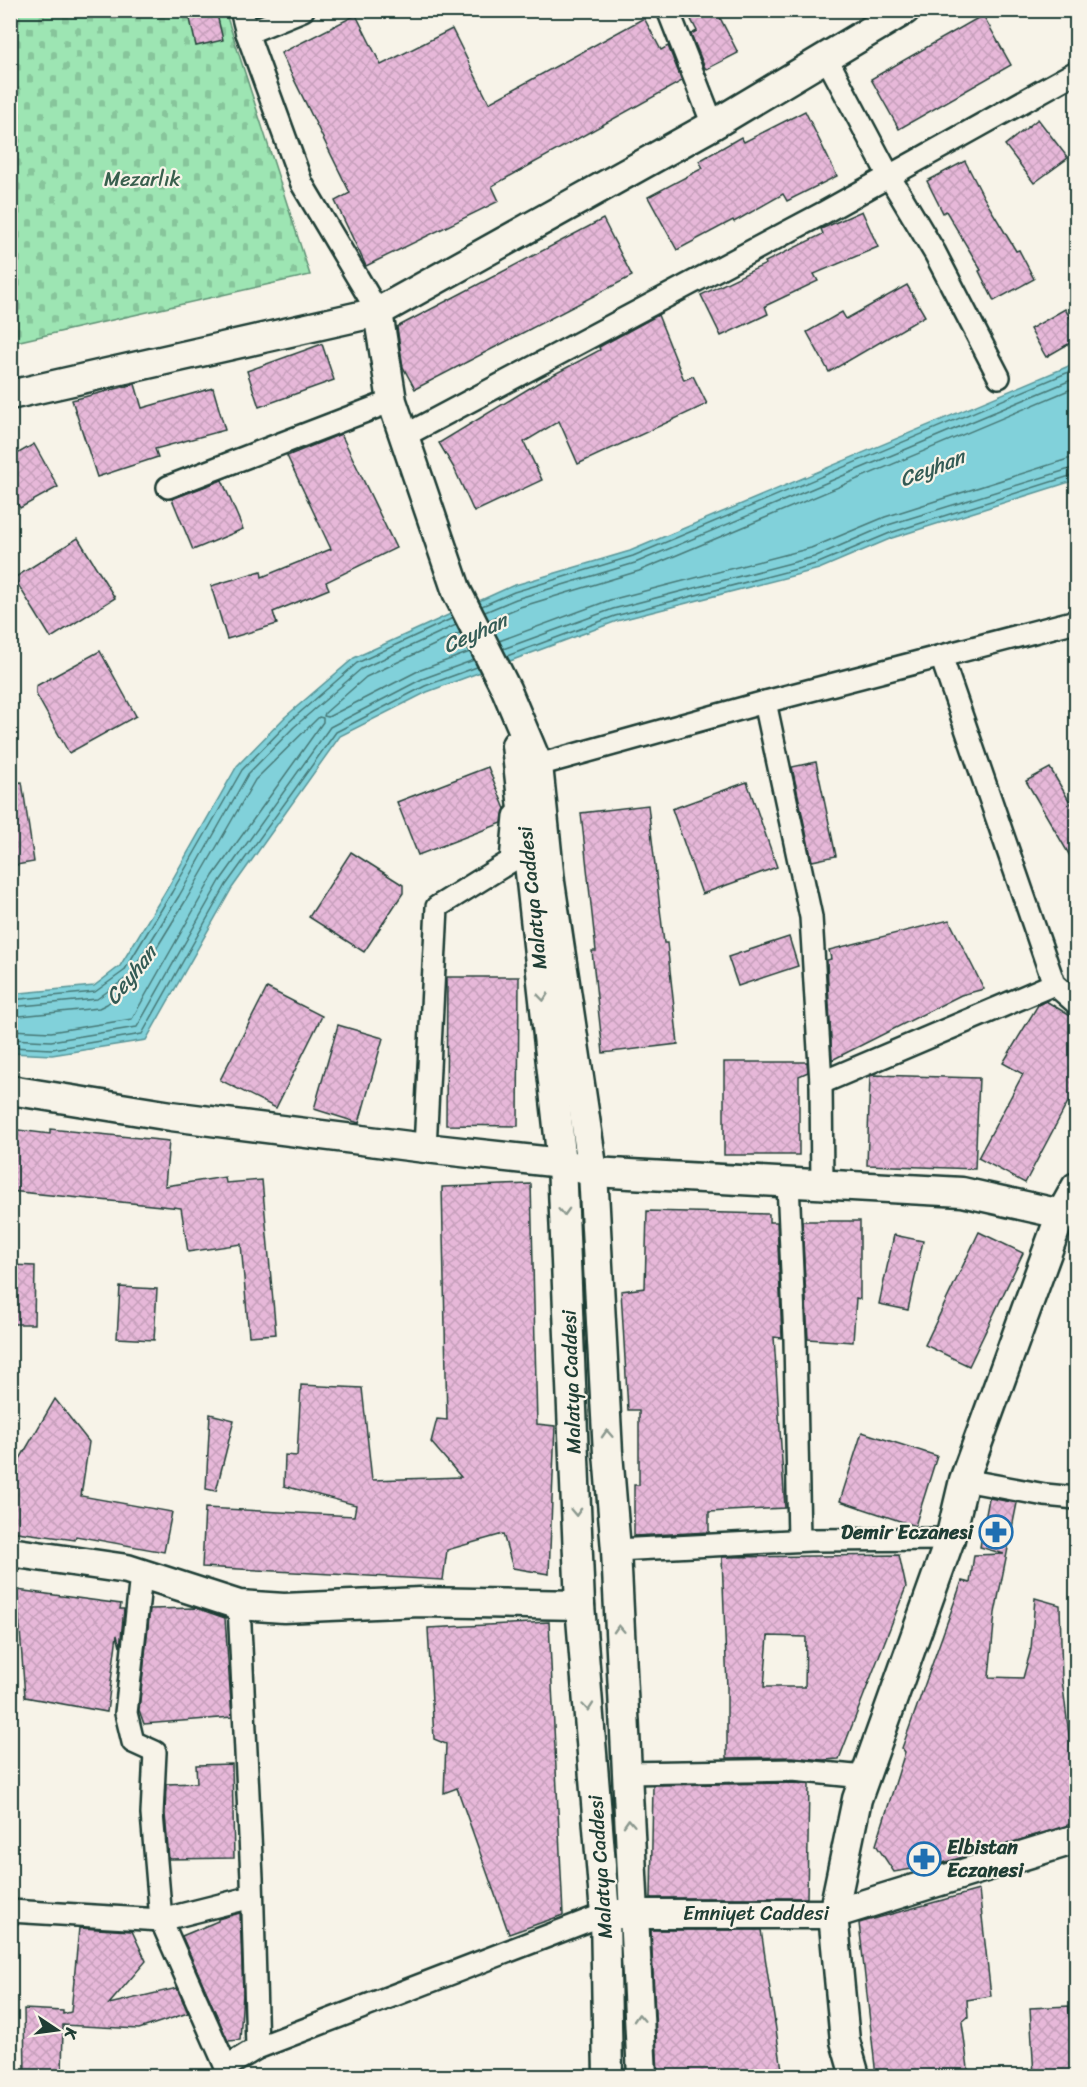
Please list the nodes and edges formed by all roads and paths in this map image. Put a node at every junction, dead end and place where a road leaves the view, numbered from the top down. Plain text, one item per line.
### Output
1 (241, 10) edge
2 (303, 10) edge
3 (668, 10) edge
4 (903, 11) edge
5 (247, 33) junction
6 (826, 57) junction
7 (1077, 72) edge
8 (713, 125) junction
9 (889, 176) junction
10 (378, 312) junction
11 (999, 377) dead end
12 (10, 395) edge
13 (392, 401) junction
14 (404, 436) junction
15 (168, 487) dead end
16 (1077, 621) edge
17 (941, 656) junction
18 (765, 702) junction
19 (529, 766) junction
20 (1054, 984) junction
21 (1077, 1003) edge
22 (821, 1083) junction
23 (10, 1090) edge
24 (425, 1148) junction
25 (562, 1163) junction
26 (593, 1172) junction
27 (788, 1183) junction
28 (822, 1184) junction
29 (1077, 1187) edge
30 (1061, 1214) junction
31 (964, 1480) junction
32 (1077, 1498) edge
33 (950, 1539) junction
34 (799, 1540) junction
35 (616, 1550) junction
36 (10, 1552) edge
37 (141, 1575) junction
38 (239, 1605) junction
39 (580, 1605) junction
40 (626, 1773) junction
41 (864, 1777) junction
42 (1077, 1839) edge
43 (252, 1897) junction
44 (10, 1911) edge
45 (605, 1914) junction
46 (634, 1914) junction
47 (833, 1914) junction
48 (161, 1920) junction
49 (257, 2048) junction
50 (227, 2072) edge
51 (608, 2076) edge
52 (642, 2076) edge
53 (855, 2076) edge

1 - 5 street
2 - 5 street
3 - 8 street
4 - 6 street
5 - 10 street
6 - 8 street
6 - 9 street
7 - 9 street
8 - 10 street
9 - 11 street
9 - 14 street
10 - 12 street
10 - 13 street
13 - 14 street
13 - 15 street
14 - 19 street
16 - 17 street
17 - 18 street
17 - 20 street
18 - 19 street
18 - 22 street
19 - 24 street
19 -> 25 street, Malatya Caddesi
19 - 26 street
20 - 21 street
20 - 22 street
22 - 28 street
23 - 24 street
24 - 25 street
25 - 26 street
25 -> 39 street, Malatya Caddesi
26 - 27 street
35 -> 26 street
27 - 28 street
27 - 34 street
28 - 30 street
29 - 30 street
30 - 31 street
31 - 32 street
31 - 33 street
33 - 34 street
33 - 41 street
34 - 35 street
40 -> 35 street
36 - 37 street
37 - 38 street
37 - 48 street
38 - 39 street
38 - 43 street
39 -> 45 street, Malatya Caddesi
40 - 41 street
46 -> 40 street
41 - 47 street
42 - 47 street, Emniyet Caddesi
43 - 48 street
43 - 49 street
44 - 48 street
45 - 46 street, Emniyet Caddesi
45 - 49 street
45 - 51 street, Malatya Caddesi
46 - 47 street, Emniyet Caddesi
52 -> 46 street
47 - 53 street
48 - 50 street
49 - 50 street

